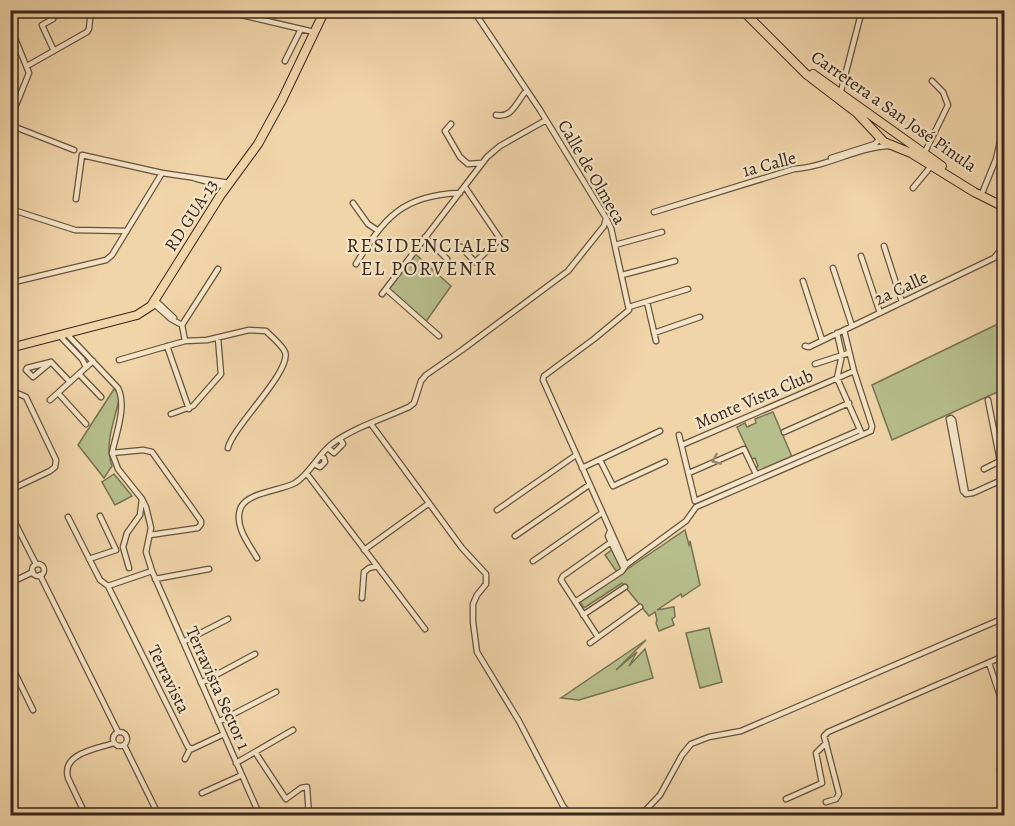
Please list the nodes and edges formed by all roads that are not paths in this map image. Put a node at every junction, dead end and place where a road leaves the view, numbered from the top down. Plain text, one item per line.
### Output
1 (92, 10) edge
2 (220, 10) edge
3 (325, 10) edge
4 (473, 10) edge
5 (742, 10) edge
6 (747, 10) edge
7 (862, 10) edge
8 (53, 19) dead end
9 (10, 26) edge
10 (301, 29) junction
11 (315, 32) junction
12 (54, 51) junction
13 (285, 61) dead end
14 (27, 66) junction
15 (809, 77) junction
16 (932, 81) dead end
17 (526, 91) junction
18 (840, 95) junction
19 (496, 115) dead end
20 (10, 120) edge
21 (546, 120) junction
22 (450, 124) dead end
23 (1005, 124) edge
24 (10, 125) edge
25 (887, 127) junction
26 (899, 135) junction
27 (880, 138) junction
28 (891, 146) junction
29 (74, 150) dead end
30 (924, 154) junction
31 (831, 158) dead end
32 (481, 164) junction
33 (932, 165) junction
34 (162, 173) junction
35 (228, 185) junction
36 (465, 187) junction
37 (913, 188) dead end
38 (983, 191) junction
39 (460, 193) junction
40 (76, 199) dead end
41 (1005, 201) edge
42 (353, 203) dead end
43 (1005, 207) edge
44 (10, 209) edge
45 (654, 212) dead end
46 (606, 218) junction
47 (377, 230) junction
48 (126, 231) junction
49 (662, 232) dead end
50 (425, 237) junction
51 (500, 239) junction
52 (618, 244) junction
53 (884, 246) dead end
54 (1005, 246) edge
55 (461, 247) dead end
56 (507, 249) dead end
57 (861, 256) dead end
58 (447, 259) dead end
59 (675, 261) dead end
60 (356, 264) dead end
61 (833, 268) dead end
62 (218, 269) dead end
63 (624, 275) junction
64 (803, 281) dead end
65 (10, 283) edge
66 (688, 289) dead end
67 (902, 300) junction
68 (154, 302) junction
69 (647, 302) junction
70 (632, 306) junction
71 (879, 310) junction
72 (700, 317) dead end
73 (180, 324) junction
74 (851, 324) junction
75 (844, 330) junction
76 (654, 333) junction
77 (837, 333) junction
78 (63, 334) junction
79 (439, 336) dead end
80 (218, 338) junction
81 (822, 340) junction
82 (185, 341) junction
83 (656, 341) dead end
84 (167, 346) junction
85 (805, 346) dead end
86 (10, 348) edge
87 (76, 349) junction
88 (849, 353) junction
89 (842, 355) junction
90 (82, 359) junction
91 (119, 360) dead end
92 (93, 361) junction
93 (51, 362) junction
94 (815, 364) dead end
95 (86, 367) junction
96 (854, 371) junction
97 (79, 374) junction
98 (837, 378) junction
99 (70, 382) junction
100 (58, 393) junction
101 (10, 395) edge
102 (101, 397) dead end
103 (50, 400) dead end
104 (988, 400) dead end
105 (849, 404) junction
106 (189, 409) junction
107 (171, 414) dead end
108 (86, 424) dead end
109 (371, 424) junction
110 (660, 431) dead end
111 (784, 432) dead end
112 (861, 432) junction
113 (679, 435) dead end
114 (956, 443) dead end
115 (681, 445) junction
116 (228, 448) dead end
117 (112, 453) junction
118 (576, 455) junction
119 (600, 459) junction
120 (1002, 460) edge
121 (794, 461) junction
122 (665, 462) dead end
123 (582, 468) junction
124 (984, 469) dead end
125 (688, 473) junction
126 (307, 474) junction
127 (756, 474) junction
128 (1005, 479) edge
129 (590, 484) junction
130 (10, 490) edge
131 (142, 499) junction
132 (428, 504) junction
133 (696, 504) junction
134 (497, 510) dead end
135 (10, 513) edge
136 (602, 513) junction
137 (100, 516) dead end
138 (68, 517) dead end
139 (150, 535) junction
140 (514, 536) dead end
141 (612, 541) junction
142 (364, 550) junction
143 (257, 558) dead end
144 (90, 559) junction
145 (533, 561) dead end
146 (36, 564) junction
147 (376, 566) junction
148 (624, 566) junction
149 (129, 568) dead end
150 (209, 569) dead end
151 (152, 571) junction
152 (33, 572) junction
153 (40, 575) junction
154 (155, 579) junction
155 (10, 583) edge
156 (108, 586) junction
157 (625, 587) dead end
158 (362, 598) dead end
159 (575, 602) junction
160 (640, 607) dead end
161 (583, 615) junction
162 (1005, 618) edge
163 (228, 619) dead end
164 (425, 629) dead end
165 (598, 637) junction
166 (183, 642) junction
167 (590, 643) dead end
168 (255, 654) dead end
169 (1005, 656) edge
170 (10, 663) edge
171 (989, 663) junction
172 (201, 683) junction
173 (276, 692) dead end
174 (1005, 708) edge
175 (33, 710) dead end
176 (218, 722) junction
177 (293, 730) dead end
178 (118, 732) junction
179 (224, 734) junction
180 (114, 742) junction
181 (826, 743) junction
182 (124, 745) junction
183 (190, 749) junction
184 (255, 752) junction
185 (185, 759) dead end
186 (236, 763) junction
187 (1005, 768) edge
188 (242, 775) junction
189 (1005, 779) edge
190 (202, 793) dead end
191 (786, 799) dead end
192 (826, 802) dead end
193 (1003, 811) edge
194 (258, 815) edge
195 (989, 815) edge
196 (86, 816) edge
197 (159, 816) edge
198 (309, 816) edge
199 (571, 816) edge
200 (640, 816) edge

1 - 12 street
2 - 10 street
3 - 11 main road, RD GUA-13
4 - 17 street, Calle de Olmeca
5 - 15 main road, Carretera a San José Pinula
6 - 18 main road, Carretera a San José Pinula
7 - 18 street
8 - 12 street
9 - 14 street
10 - 11 street
10 - 13 street
11 - 35 main road, RD GUA-13
12 - 14 street
14 - 20 street
15 - 18 main road
15 - 27 main road, Carretera a San José Pinula
16 - 30 street
17 - 19 street
17 - 21 street, Calle de Olmeca
18 - 25 main road, Carretera a San José Pinula
21 - 32 street
21 - 46 street, Calle de Olmeca
22 - 32 street
23 - 38 street
24 - 29 street
25 - 26 main road, Carretera a San José Pinula
25 - 27 main road
26 - 28 main road
26 - 30 main road, Carretera a San José Pinula
27 - 28 main road, Carretera a San José Pinula
27 - 31 street
28 - 33 main road, Carretera a San José Pinula
28 - 45 street, 1a Calle
30 - 38 main road, Carretera a San José Pinula
32 - 36 street
33 - 37 street
33 - 43 main road, Carretera a San José Pinula
34 - 35 street
34 - 40 street
34 - 48 street
35 - 68 main road, RD GUA-13
36 - 39 street
36 - 51 street
38 - 41 main road, Carretera a San José Pinula
39 - 47 street
39 - 50 street
42 - 47 street
44 - 48 street
46 - 52 street, Calle de Olmeca
46 - 109 street
47 - 60 street
48 - 65 street
49 - 52 street
50 - 58 street
50 - 79 street
51 - 55 street
51 - 56 street
52 - 63 street, Calle de Olmeca
53 - 67 street
54 - 67 street, 2a Calle
57 - 71 street
59 - 63 street
61 - 74 street
62 - 73 street
63 - 70 street, Calle de Olmeca
64 - 81 street
66 - 69 street
67 - 71 street, 2a Calle
68 - 73 street
68 - 78 main road, RD GUA-13
69 - 70 street
69 - 76 street
70 - 118 street
71 - 74 street, 2a Calle
72 - 76 street
73 - 82 street
74 - 75 street, 2a Calle
75 - 77 street, 2a Calle
75 - 88 street
76 - 83 street
77 - 81 street, 2a Calle
77 - 89 street, Monte Vista Club
78 - 86 main road, RD GUA-13
78 - 87 street
80 - 82 street
80 - 106 street
80 - 116 street
81 - 85 street, 2a Calle
82 - 84 street
84 - 91 street
84 - 106 street
87 - 90 street
87 - 92 street
88 - 89 street, Monte Vista Club
88 - 96 street
89 - 94 street, Monte Vista Club
89 - 98 street, Monte Vista Club
90 - 92 street
90 - 95 street
92 - 95 street
92 - 117 street
93 - 93 street
93 - 99 street
95 - 97 street
96 - 98 street, Monte Vista Club
96 - 112 street
97 - 99 street
97 - 102 street
98 - 105 street, Monte Vista Club
98 - 115 street, Monte Vista Club
99 - 100 street
100 - 103 street
100 - 108 street
101 - 130 street
104 - 120 street
105 - 111 street
105 - 112 street, Monte Vista Club
106 - 107 street
109 - 126 street
109 - 132 street
110 - 119 street
112 - 121 street
113 - 115 street, Monte Vista Club
114 - 128 street
115 - 125 street, Monte Vista Club
117 - 131 street
117 - 139 street
118 - 123 street
118 - 134 street
119 - 122 street
119 - 123 street
120 - 124 street
121 - 127 street
121 - 133 street
123 - 129 street
127 -> 125 street
125 - 133 street, Monte Vista Club
126 - 142 street
126 - 143 street
127 - 133 street
129 - 136 street
129 - 140 street
131 - 139 street
131 - 149 street
132 - 142 street
132 - 199 street
133 - 148 street
135 - 146 street
136 - 141 street
136 - 145 street
137 - 144 street
138 - 144 street, Terravista
139 - 151 street
141 - 148 street
141 - 159 street
142 - 147 street
144 - 156 street, Terravista
146 - 152 street
146 - 153 street
147 - 158 street
147 - 164 street
148 - 159 street
150 - 154 street
151 - 154 street, Terravista Sector 1
151 - 156 street
152 - 153 street
152 - 155 street
153 - 178 street
154 - 166 street, Terravista Sector 1
156 - 183 street, Terravista
157 - 161 street
159 - 161 street
160 - 165 street
161 - 165 street
162 - 200 street
163 - 166 street
165 - 167 street
166 - 172 street, Terravista Sector 1
168 - 172 street
169 - 171 street
170 - 175 street
171 - 174 street
171 - 181 street
172 - 176 street, Terravista Sector 1
173 - 176 street
176 - 179 street, Terravista Sector 1
177 - 184 street
178 - 180 street
178 - 182 street
179 - 183 street
179 - 186 street, Terravista Sector 1
180 - 182 street
180 - 196 street
181 - 191 street
181 - 192 street
182 - 197 street
183 - 185 street
184 - 186 street
184 - 198 street
186 - 188 street, Terravista Sector 1
187 - 189 street
188 - 190 street
188 - 194 street, Terravista Sector 1
193 - 195 street

